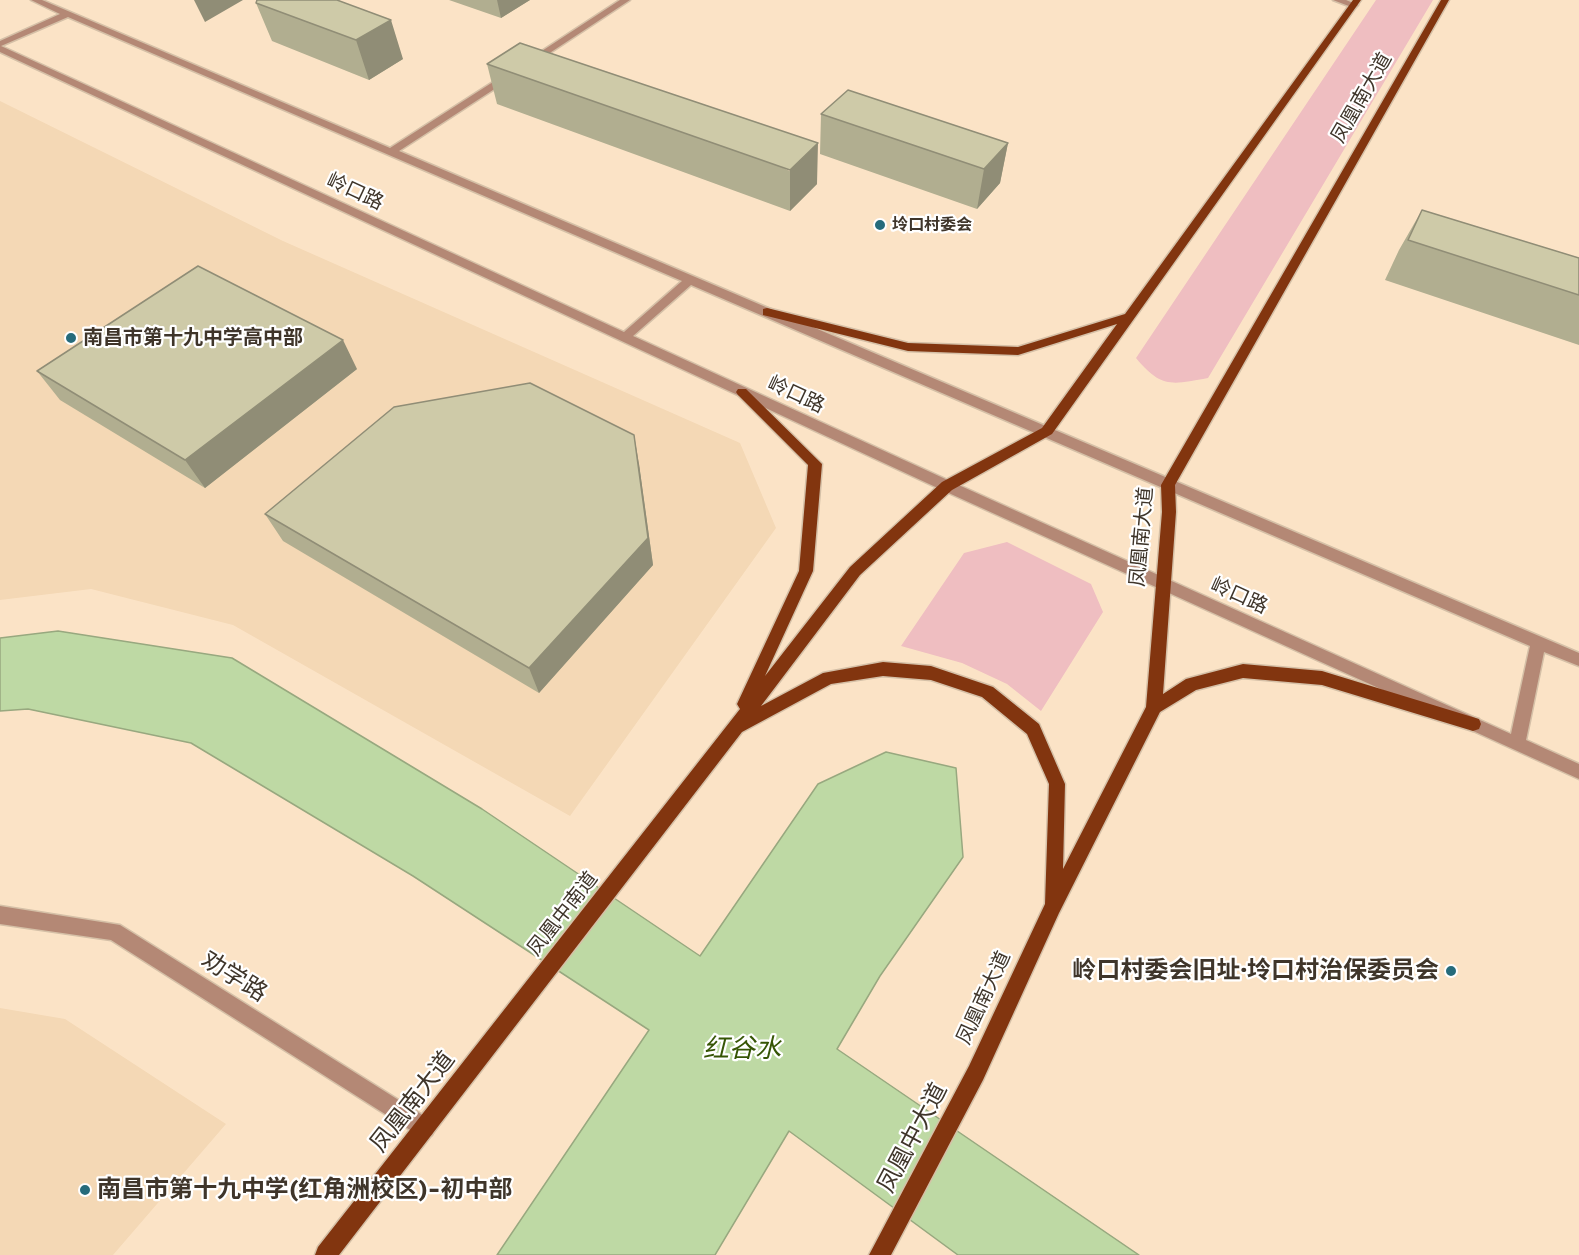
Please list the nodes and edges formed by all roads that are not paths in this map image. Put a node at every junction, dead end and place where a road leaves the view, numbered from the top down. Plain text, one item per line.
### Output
1 (35, 0) edge
2 (626, 0) edge
3 (1337, 0) edge
4 (1445, 0) edge
5 (1355, 2) edge
6 (68, 14) junction
7 (0, 47) edge
8 (391, 152) junction
9 (691, 279) junction
10 (767, 312) junction
11 (1128, 318) junction
12 (624, 338) junction
13 (742, 392) junction
14 (1047, 430) junction
15 (1168, 485) junction
16 (947, 486) junction
17 (1162, 583) junction
18 (1538, 642) junction
19 (1579, 660) edge
20 (1154, 707) junction
21 (1473, 724) junction
22 (733, 728) junction
23 (1517, 744) junction
24 (1579, 772) edge
25 (1053, 907) junction
26 (0, 915) edge
27 (540, 980) joint
28 (976, 1073) joint
29 (424, 1128) junction
30 (326, 1255) edge
31 (880, 1255) edge

1 - 6 street
2 - 8 street
3 - 5 street
4 - 15 main road, 凤凰南大道
5 - 11 main road
6 - 7 street
6 - 8 street
7 - 12 street, 岭口路
8 - 9 street
9 - 10 street
9 - 12 street
10 - 11 main road
10 - 14 street
11 - 14 main road
12 - 13 street, 岭口路
13 - 16 street, 岭口路
13 - 22 main road
14 - 15 street
14 - 16 main road
15 - 17 main road, 凤凰南大道
15 - 18 street
16 - 17 street, 岭口路
16 - 22 main road
17 - 20 main road, 凤凰南大道
17 - 21 street, 岭口路
18 - 19 street
18 - 23 street
20 - 21 main road
20 - 25 main road, 凤凰南大道
21 - 23 street, 岭口路
22 - 25 main road
22 - 27 main road, 凤凰中南道
23 - 24 street, 岭口路
25 - 28 main road, 凤凰南大道
26 - 29 street, 劝学路
27 - 29 main road, 凤凰南大道
28 - 31 main road, 凤凰中大道
29 - 30 main road, 凤凰南大道

